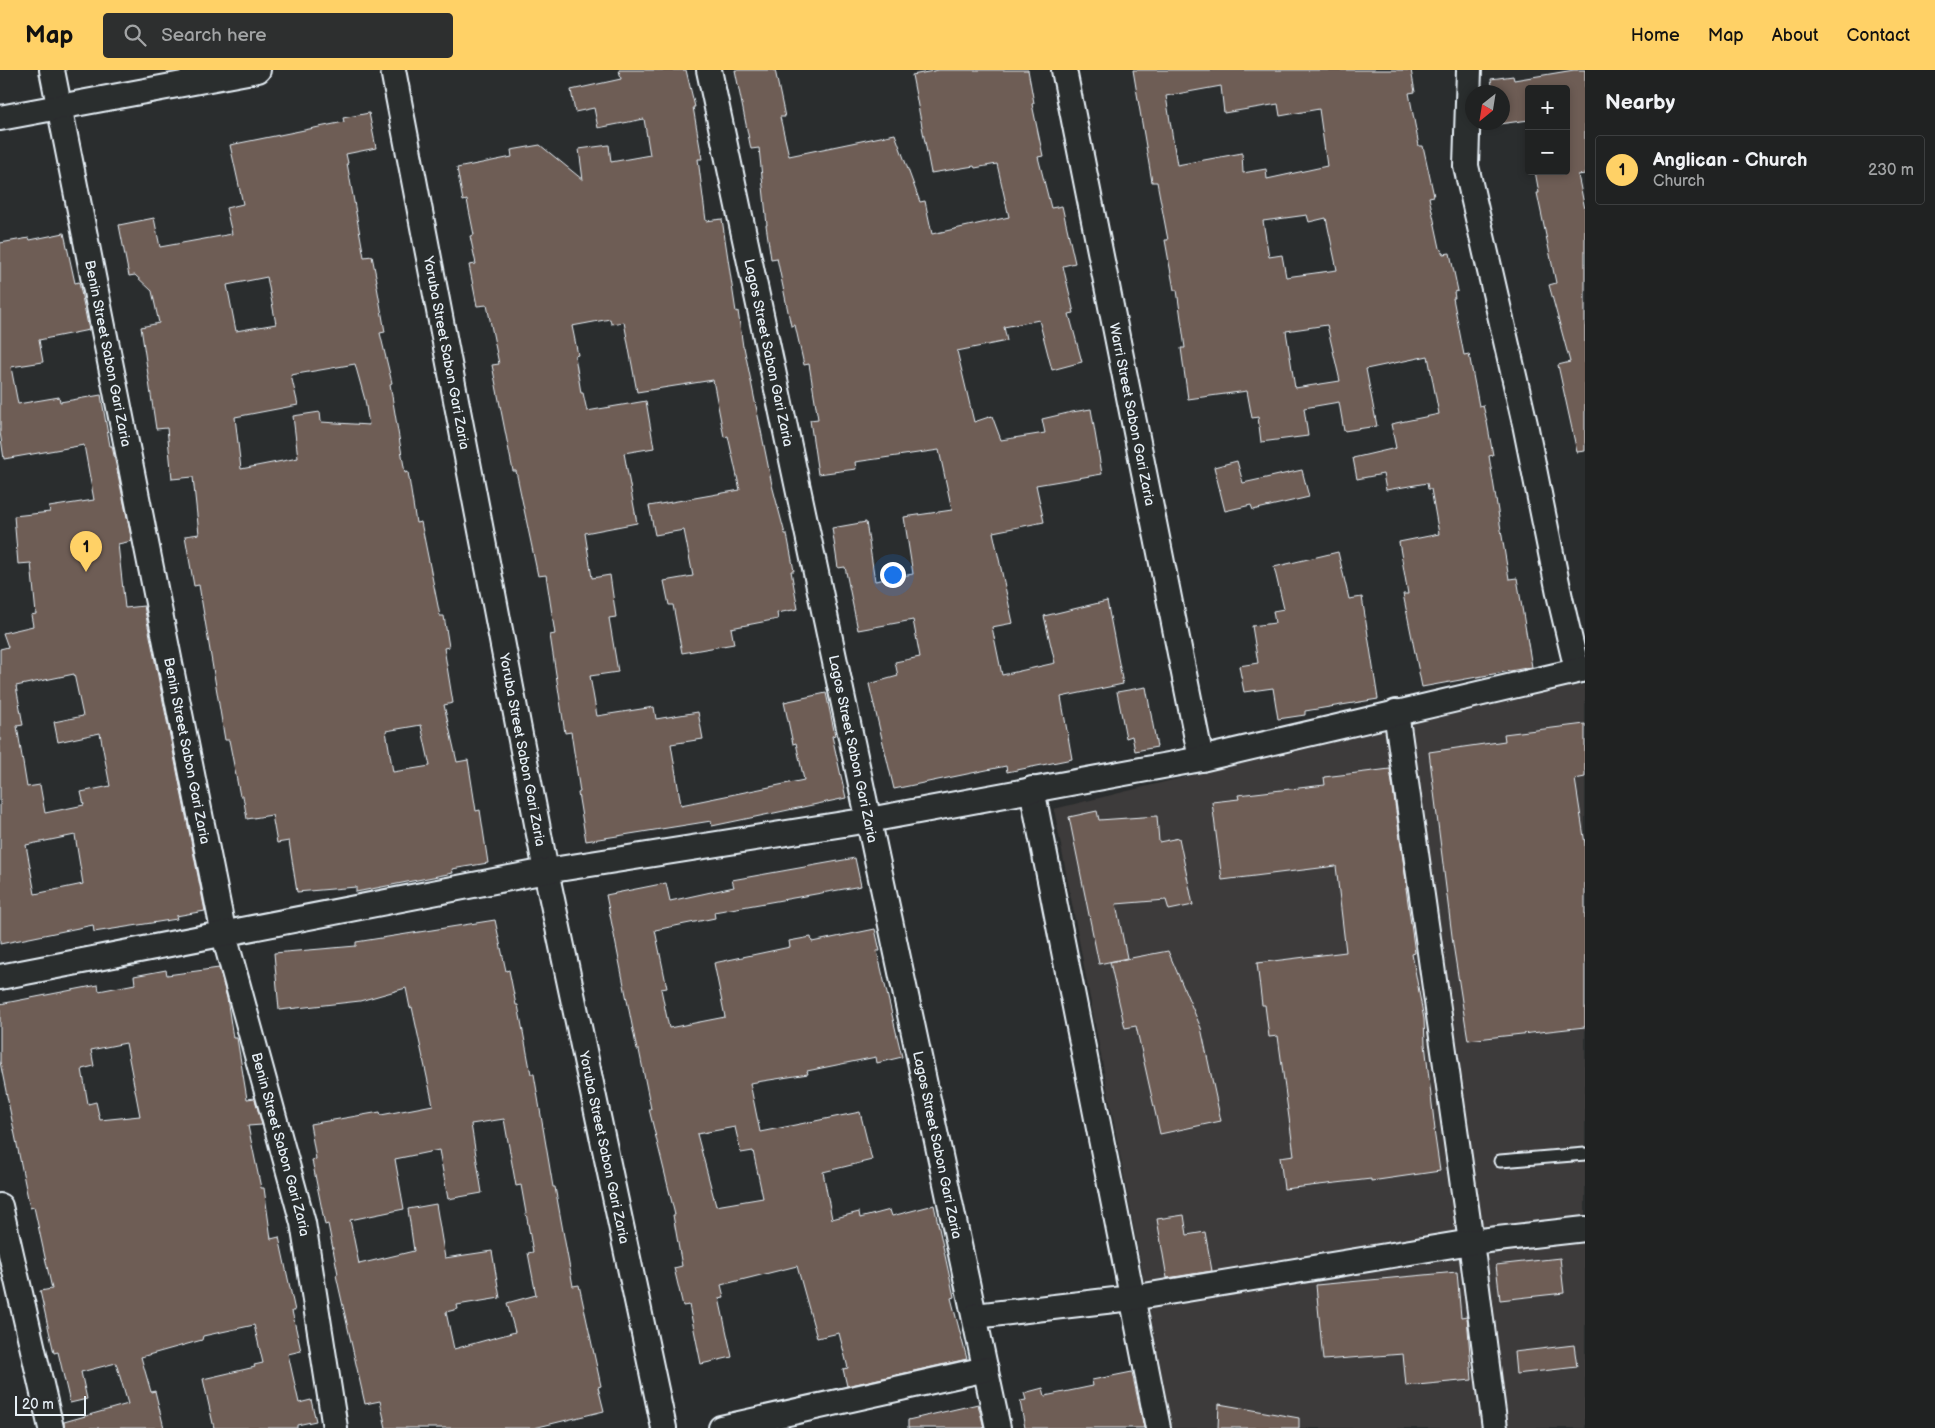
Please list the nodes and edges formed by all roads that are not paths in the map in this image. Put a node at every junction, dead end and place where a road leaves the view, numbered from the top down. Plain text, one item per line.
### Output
1 (52, 70) edge
2 (258, 70) edge
3 (392, 70) edge
4 (709, 70) edge
5 (1064, 70) edge
6 (1469, 70) edge
7 (60, 106) junction
8 (0, 118) edge
9 (1581, 669) edge
10 (1396, 712) junction
11 (1201, 759) junction
12 (1032, 789) junction
13 (869, 820) junction
14 (546, 871) junction
15 (224, 935) junction
16 (0, 977) edge
17 (1585, 1154) edge
18 (1500, 1162) dead end
19 (0, 1206) edge
20 (1585, 1229) edge
21 (1471, 1242) junction
22 (1132, 1298) junction
23 (975, 1316) junction
24 (986, 1369) junction
25 (51, 1428) edge
26 (335, 1428) edge
27 (664, 1428) edge
28 (721, 1428) edge
29 (998, 1428) edge
30 (1158, 1428) edge
31 (1495, 1428) edge

1 - 7 street, Benin Street Sabon Gari Zaria
2 - 7 street
3 - 14 street, Yoruba Street Sabon Gari Zaria
4 - 13 street, Lagos Street Sabon Gari Zaria
5 - 11 street, Warri Street Sabon Gari Zaria
6 - 9 street
7 - 8 street
7 - 15 street, Benin Street Sabon Gari Zaria
9 - 10 street
10 - 11 street
10 - 21 street
11 - 12 street
12 - 13 street
12 - 22 street
13 - 14 street
13 - 23 street, Lagos Street Sabon Gari Zaria
14 - 15 street
14 - 27 street, Yoruba Street Sabon Gari Zaria
15 - 16 street
15 - 26 street, Benin Street Sabon Gari Zaria
17 - 18 lane
19 - 25 street
20 - 21 street
21 - 22 street
21 - 31 street
22 - 23 street
22 - 30 street
23 - 24 street, Lagos Street Sabon Gari Zaria
24 - 28 street
24 - 29 street, Lagos Street Sabon Gari Zaria

